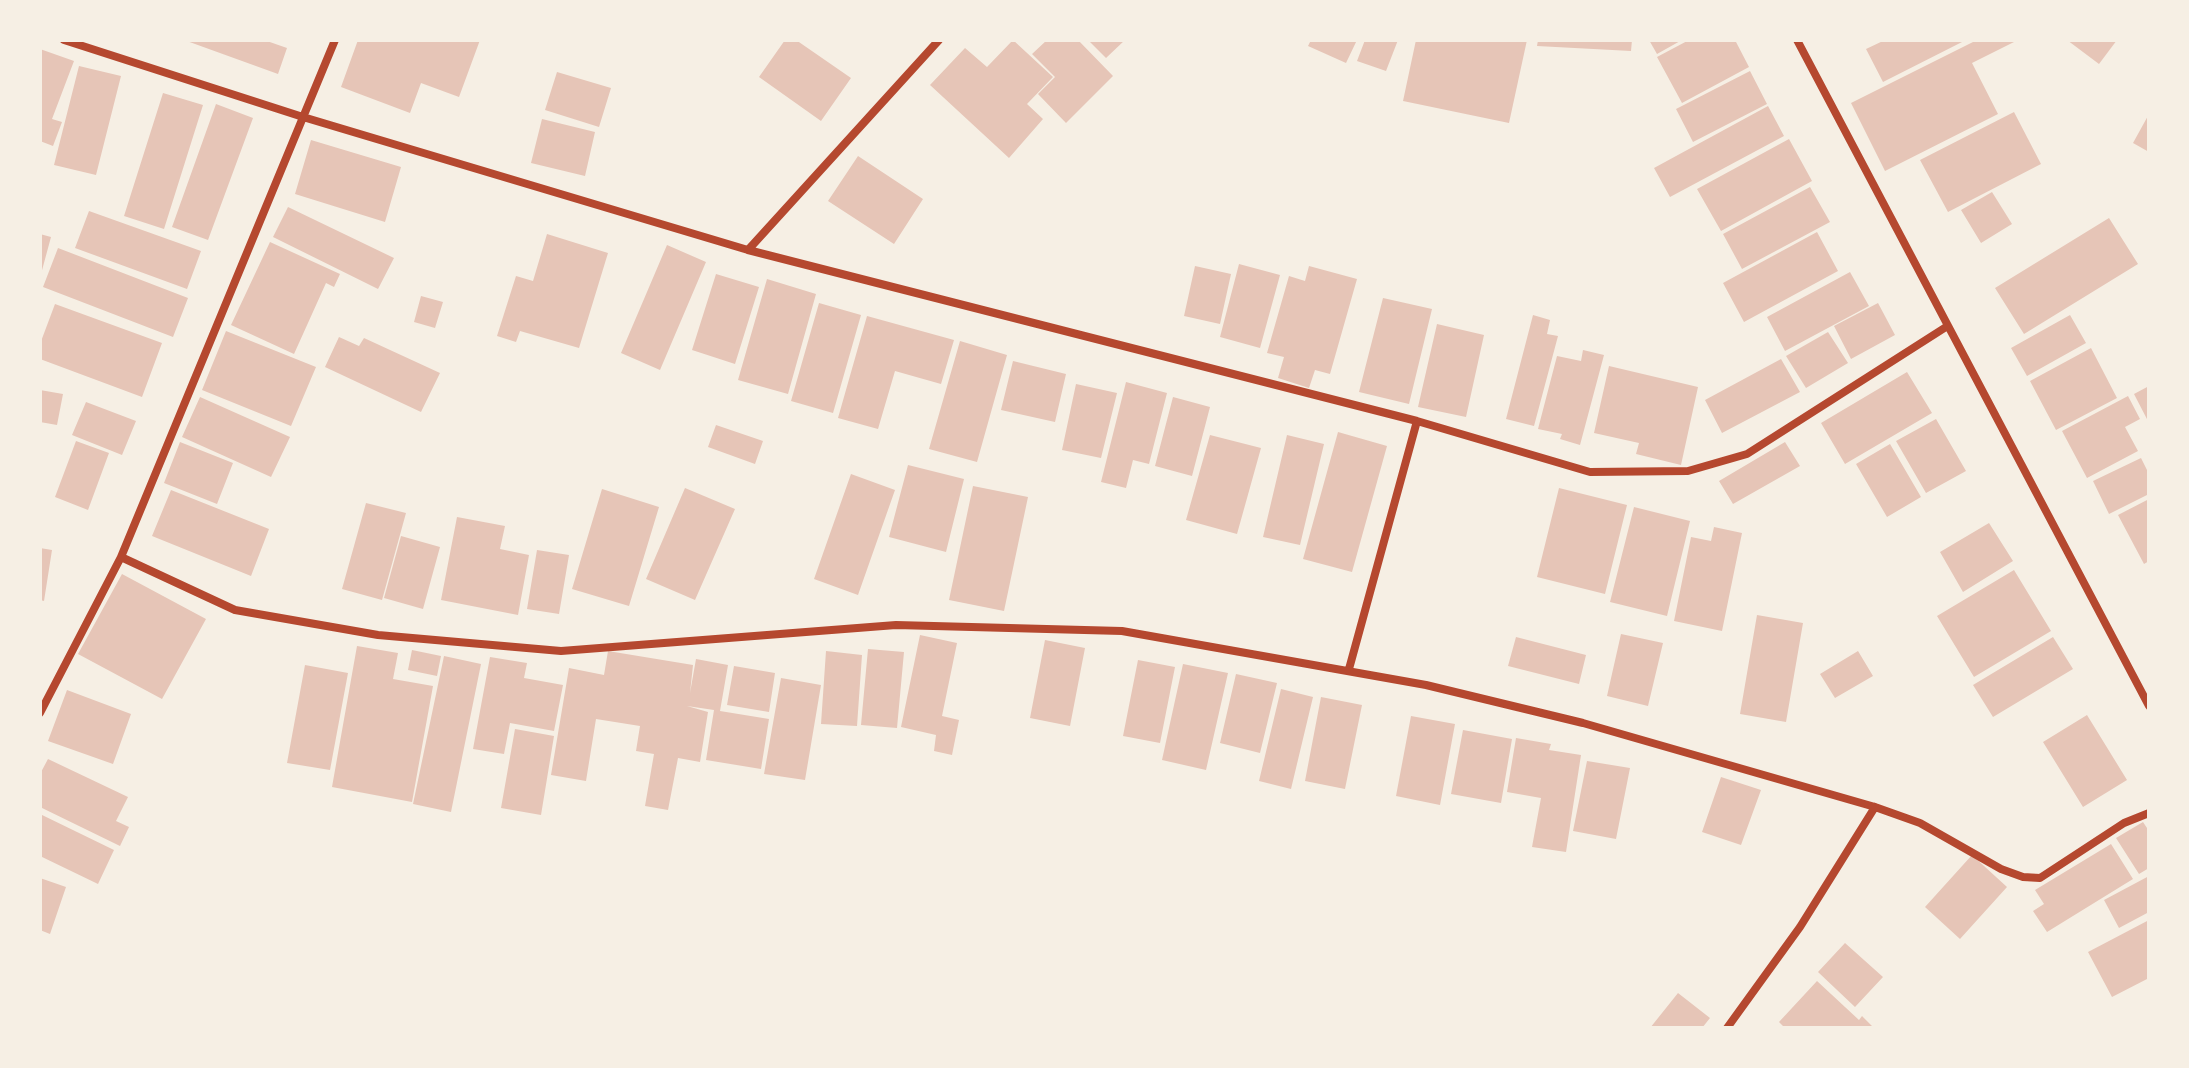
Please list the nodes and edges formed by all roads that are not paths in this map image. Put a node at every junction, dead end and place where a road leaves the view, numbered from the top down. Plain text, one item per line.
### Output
1 (64, 40) edge
2 (335, 40) edge
3 (939, 40) edge
4 (1797, 40) edge
5 (303, 117) junction
6 (748, 250) junction
7 (1946, 327) junction
8 (1417, 421) junction
9 (121, 557) junction
10 (1349, 669) junction
11 (2149, 706) edge
12 (40, 713) edge
13 (1875, 807) junction
14 (2149, 813) edge
15 (1727, 1028) edge

1 - 5 street
2 - 5 street
3 - 6 street
4 - 7 street
5 - 6 street
5 - 9 street
6 - 8 street
7 - 8 street
7 - 11 street
8 - 10 street
9 - 10 street
9 - 12 street
10 - 13 street
13 - 14 street
13 - 15 street

